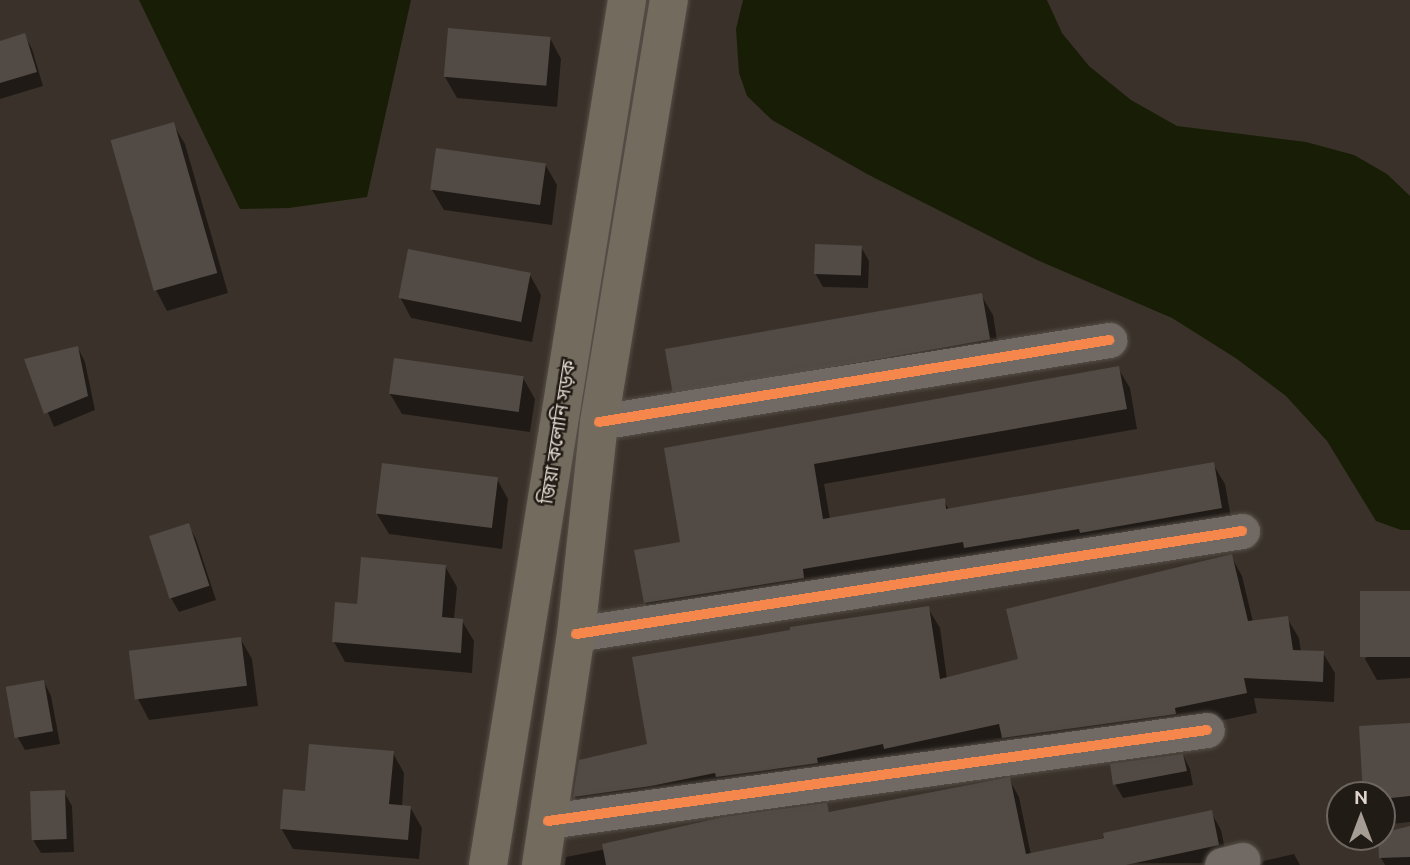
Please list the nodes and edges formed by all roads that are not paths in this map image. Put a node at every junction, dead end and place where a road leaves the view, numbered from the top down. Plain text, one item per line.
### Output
1 (627, 0) edge
2 (669, 0) edge
3 (1109, 340) dead end
4 (599, 422) junction
5 (1242, 531) dead end
6 (576, 634) junction
7 (1207, 730) dead end
8 (548, 821) junction
9 (488, 865) edge
10 (541, 865) edge

1 - 9 main road, জিয়া কলোনি সড়ক
2 - 4 main road, জিয়া কলোনি সড়ক
3 - 4 street
4 - 6 main road, জিয়া কলোনি সড়ক
5 - 6 street
6 - 8 main road, জিয়া কলোনি সড়ক
7 - 8 street
8 - 10 main road, জিয়া কলোনি সড়ক

